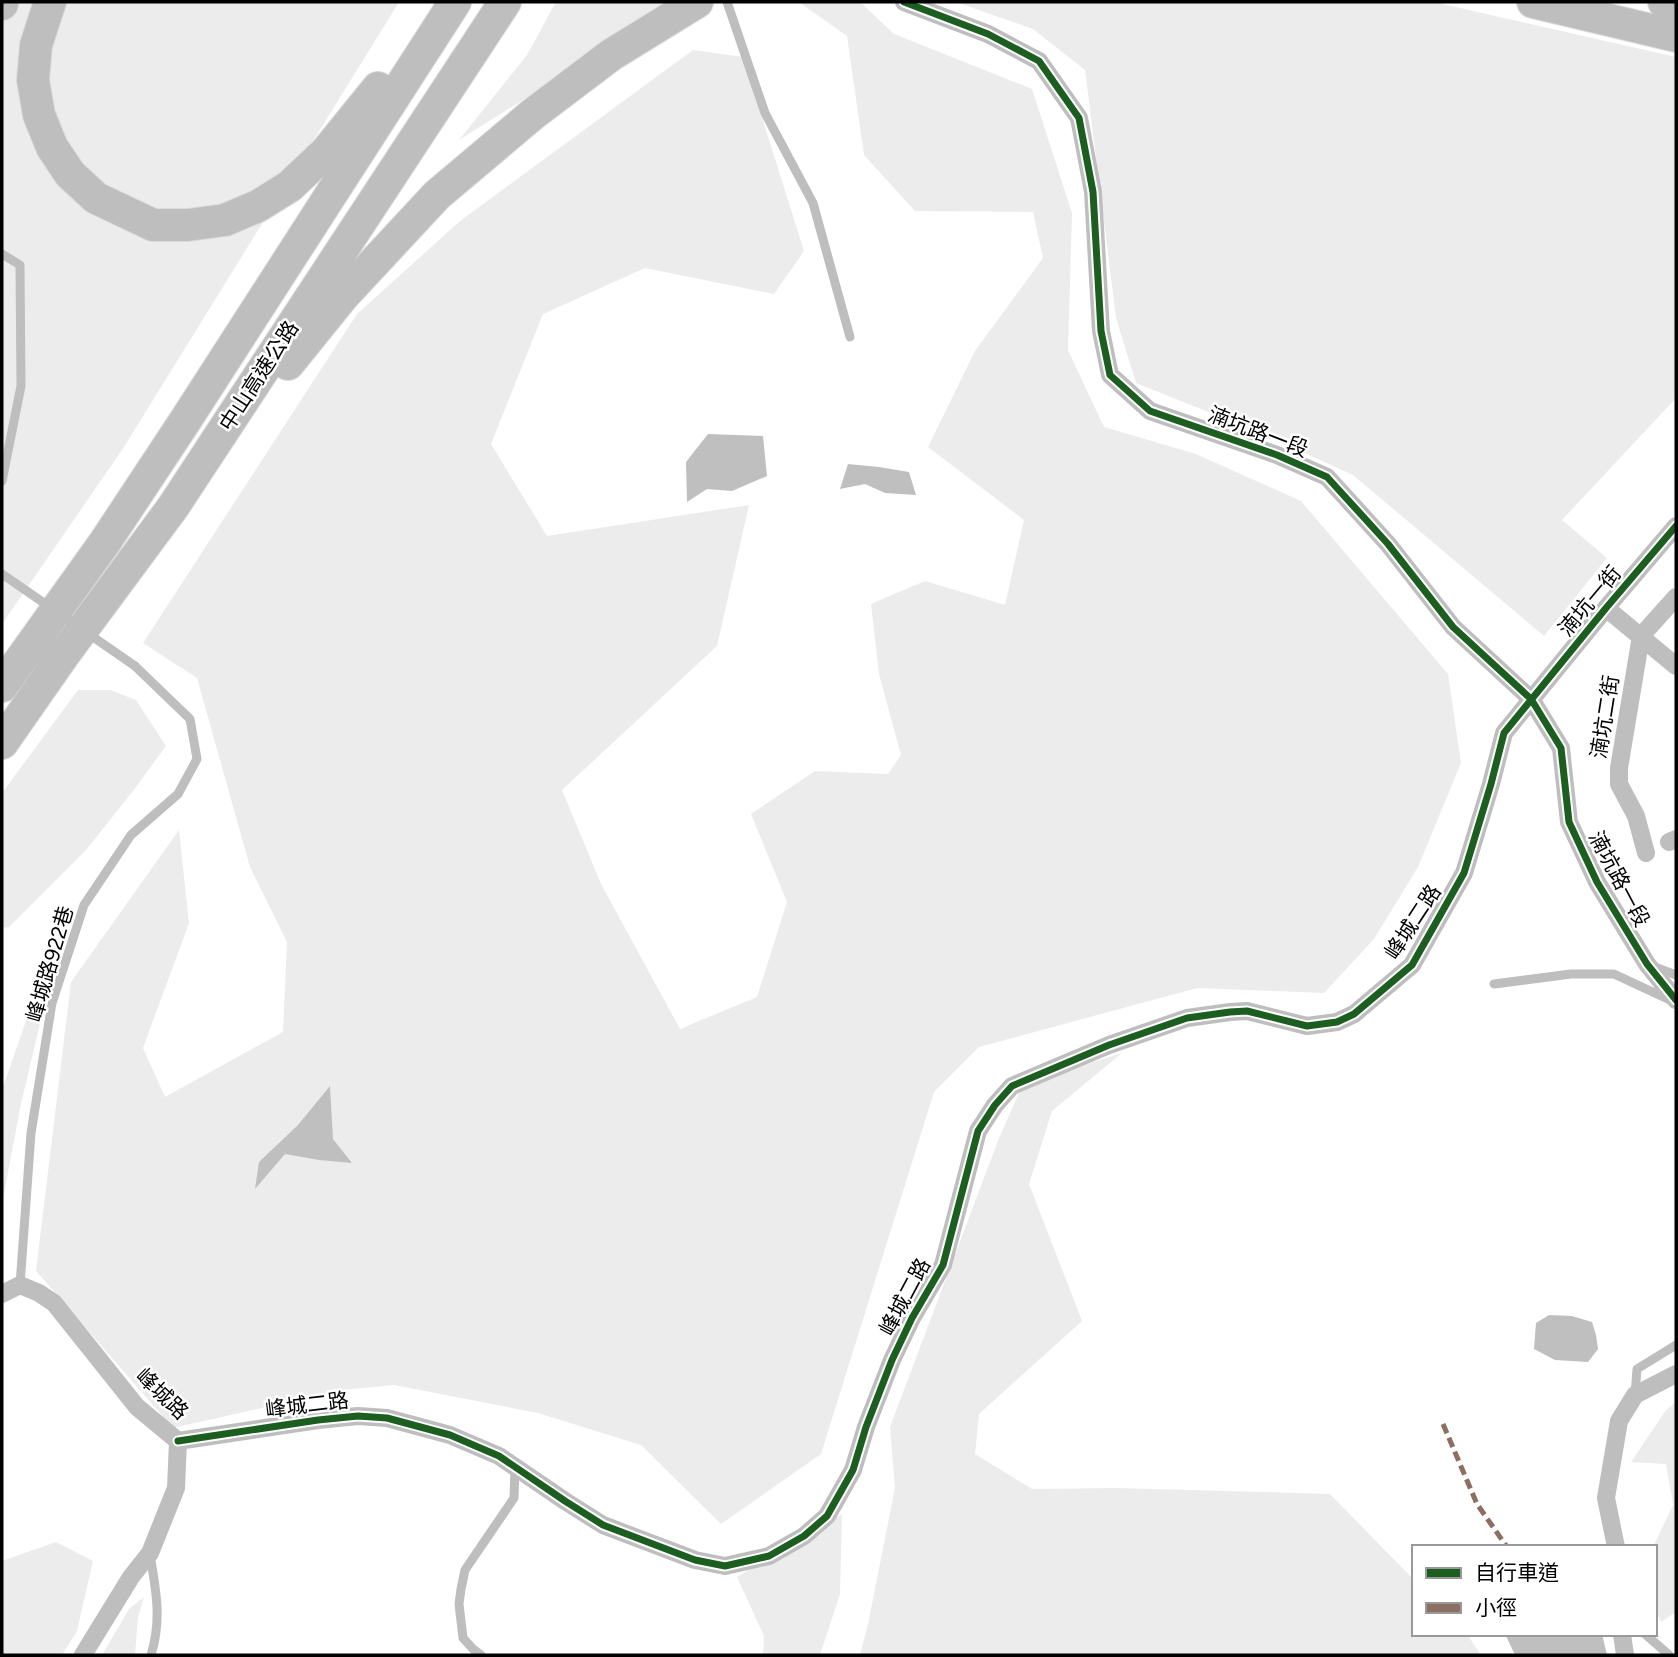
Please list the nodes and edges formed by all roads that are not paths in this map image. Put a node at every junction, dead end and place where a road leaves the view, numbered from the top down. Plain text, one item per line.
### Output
1 (50, 2) edge
2 (446, 2) edge
3 (455, 2) edge
4 (505, 2) edge
5 (727, 2) edge
6 (904, 2) edge
7 (1533, 2) edge
8 (1664, 2) edge
9 (1676, 5) edge
10 (684, 9) edge
11 (1676, 36) edge
12 (2, 254) edge
13 (850, 337) dead end
14 (2, 481) edge
15 (173, 507) junction
16 (1676, 527) edge
17 (2, 574) edge
18 (1676, 597) edge
19 (1606, 608) junction
20 (1641, 636) junction
21 (1676, 666) edge
22 (2, 686) edge
23 (1531, 699) junction
24 (2, 743) edge
25 (1646, 853) dead end
26 (1647, 964) junction
27 (1676, 975) edge
28 (1494, 984) dead end
29 (1676, 1002) edge
30 (20, 1285) junction
31 (2, 1294) edge
32 (1676, 1345) edge
33 (1676, 1374) edge
34 (1635, 1395) junction
35 (178, 1441) junction
36 (515, 1467) junction
37 (1616, 1545) edge
38 (150, 1553) junction
39 (1622, 1636) edge
40 (1647, 1636) edge
41 (83, 1655) edge
42 (151, 1655) edge
43 (481, 1655) edge
44 (1625, 1655) edge
45 (1670, 1655) edge

1 - 2 highway
3 - 22 highway, 中山高速公路
4 - 15 highway, 中山高速公路
5 - 13 lane
6 - 23 street, 湳坑路一段
7 - 11 highway
8 - 9 highway
10 - 15 highway
12 - 14 lane
15 - 24 highway, 中山高速公路
16 - 19 street, 湳坑一街
17 - 30 lane, 峰城路922巷, bridge
18 - 20 street
19 - 20 street
19 - 23 street, 湳坑一街
20 - 21 street
20 - 25 street, 湳坑二街
23 - 26 street, 湳坑路一段
23 - 36 street, 峰城二路
26 - 27 lane
26 - 29 street, 湳坑路一段
28 - 29 lane
30 - 31 street
30 - 35 street, 峰城路
32 - 34 lane
33 - 34 street
34 - 37 street
35 - 36 street, 峰城二路
35 - 38 street, 峰城路
36 - 43 lane
38 - 41 street, 峰城路
38 - 42 lane
39 - 44 street
40 - 45 lane

